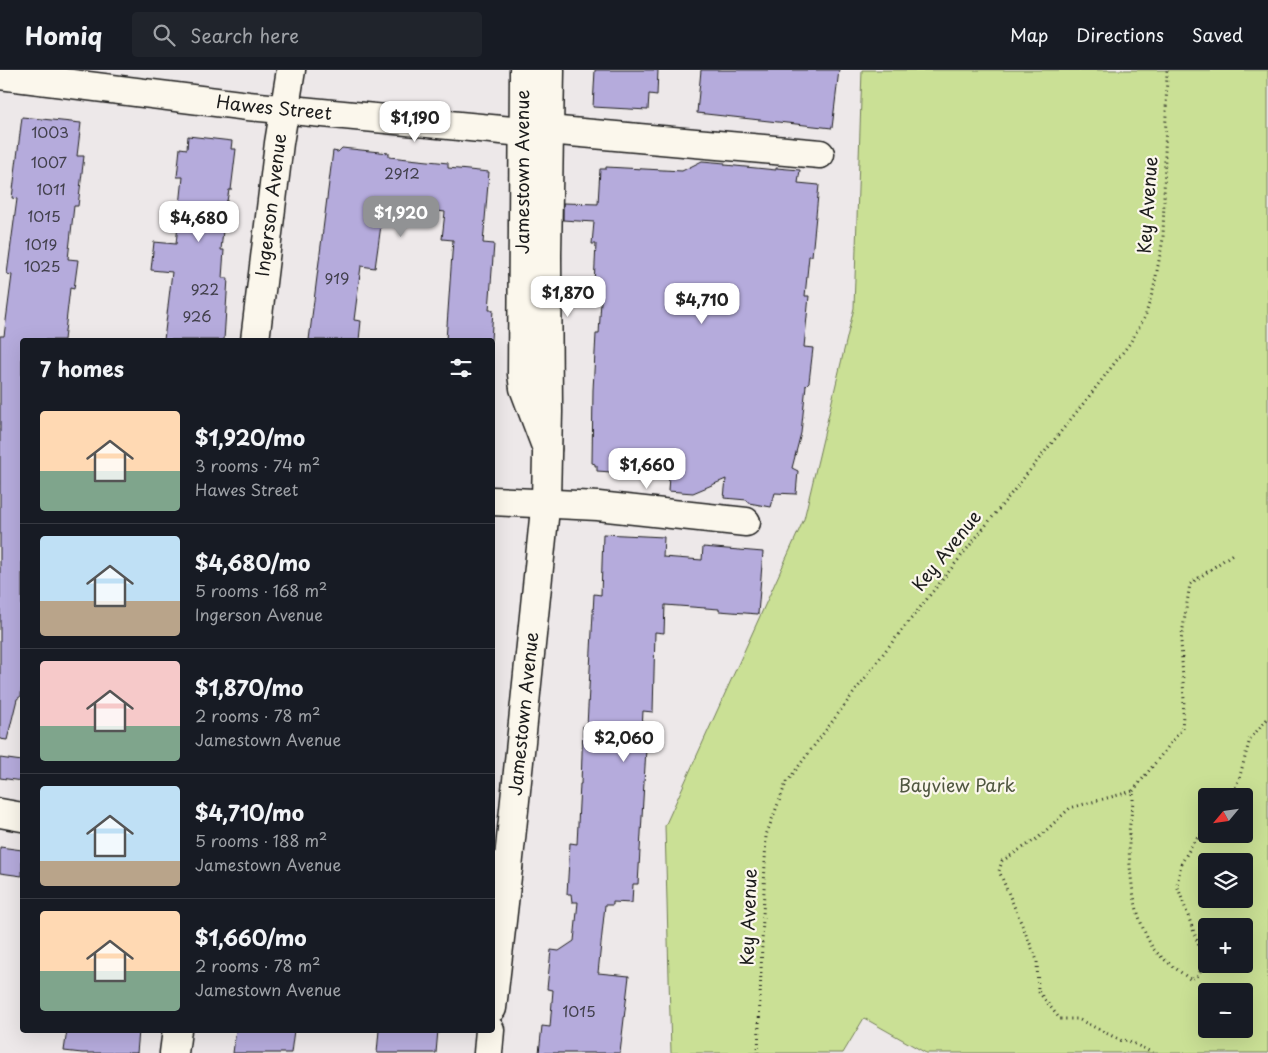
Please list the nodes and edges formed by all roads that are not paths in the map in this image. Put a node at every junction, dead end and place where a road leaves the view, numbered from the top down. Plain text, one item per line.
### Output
1 (291, 70) edge
2 (524, 70) edge
3 (550, 70) edge
4 (0, 75) edge
5 (284, 109) junction
6 (536, 131) junction
7 (820, 154) dead end
8 (255, 338) edge
9 (495, 501) edge
10 (545, 505) junction
11 (746, 522) dead end
12 (0, 813) edge
13 (20, 817) edge
14 (500, 867) edge
15 (495, 955) edge
16 (176, 1033) edge
17 (490, 1033) edge
18 (174, 1053) edge
19 (488, 1053) edge

1 - 5 street, Ingerson Avenue
2 - 6 street, Jamestown Avenue
3 - 6 street, Jamestown Avenue
4 - 5 street, Hawes Street
5 - 6 street, Hawes Street
5 - 8 street, Ingerson Avenue
6 - 7 street, Hawes Street
6 - 10 street, Jamestown Avenue
9 - 10 street
10 - 11 street
10 - 14 street, Jamestown Avenue
12 - 13 street
14 - 15 street, Jamestown Avenue
16 - 18 street
17 - 19 street

